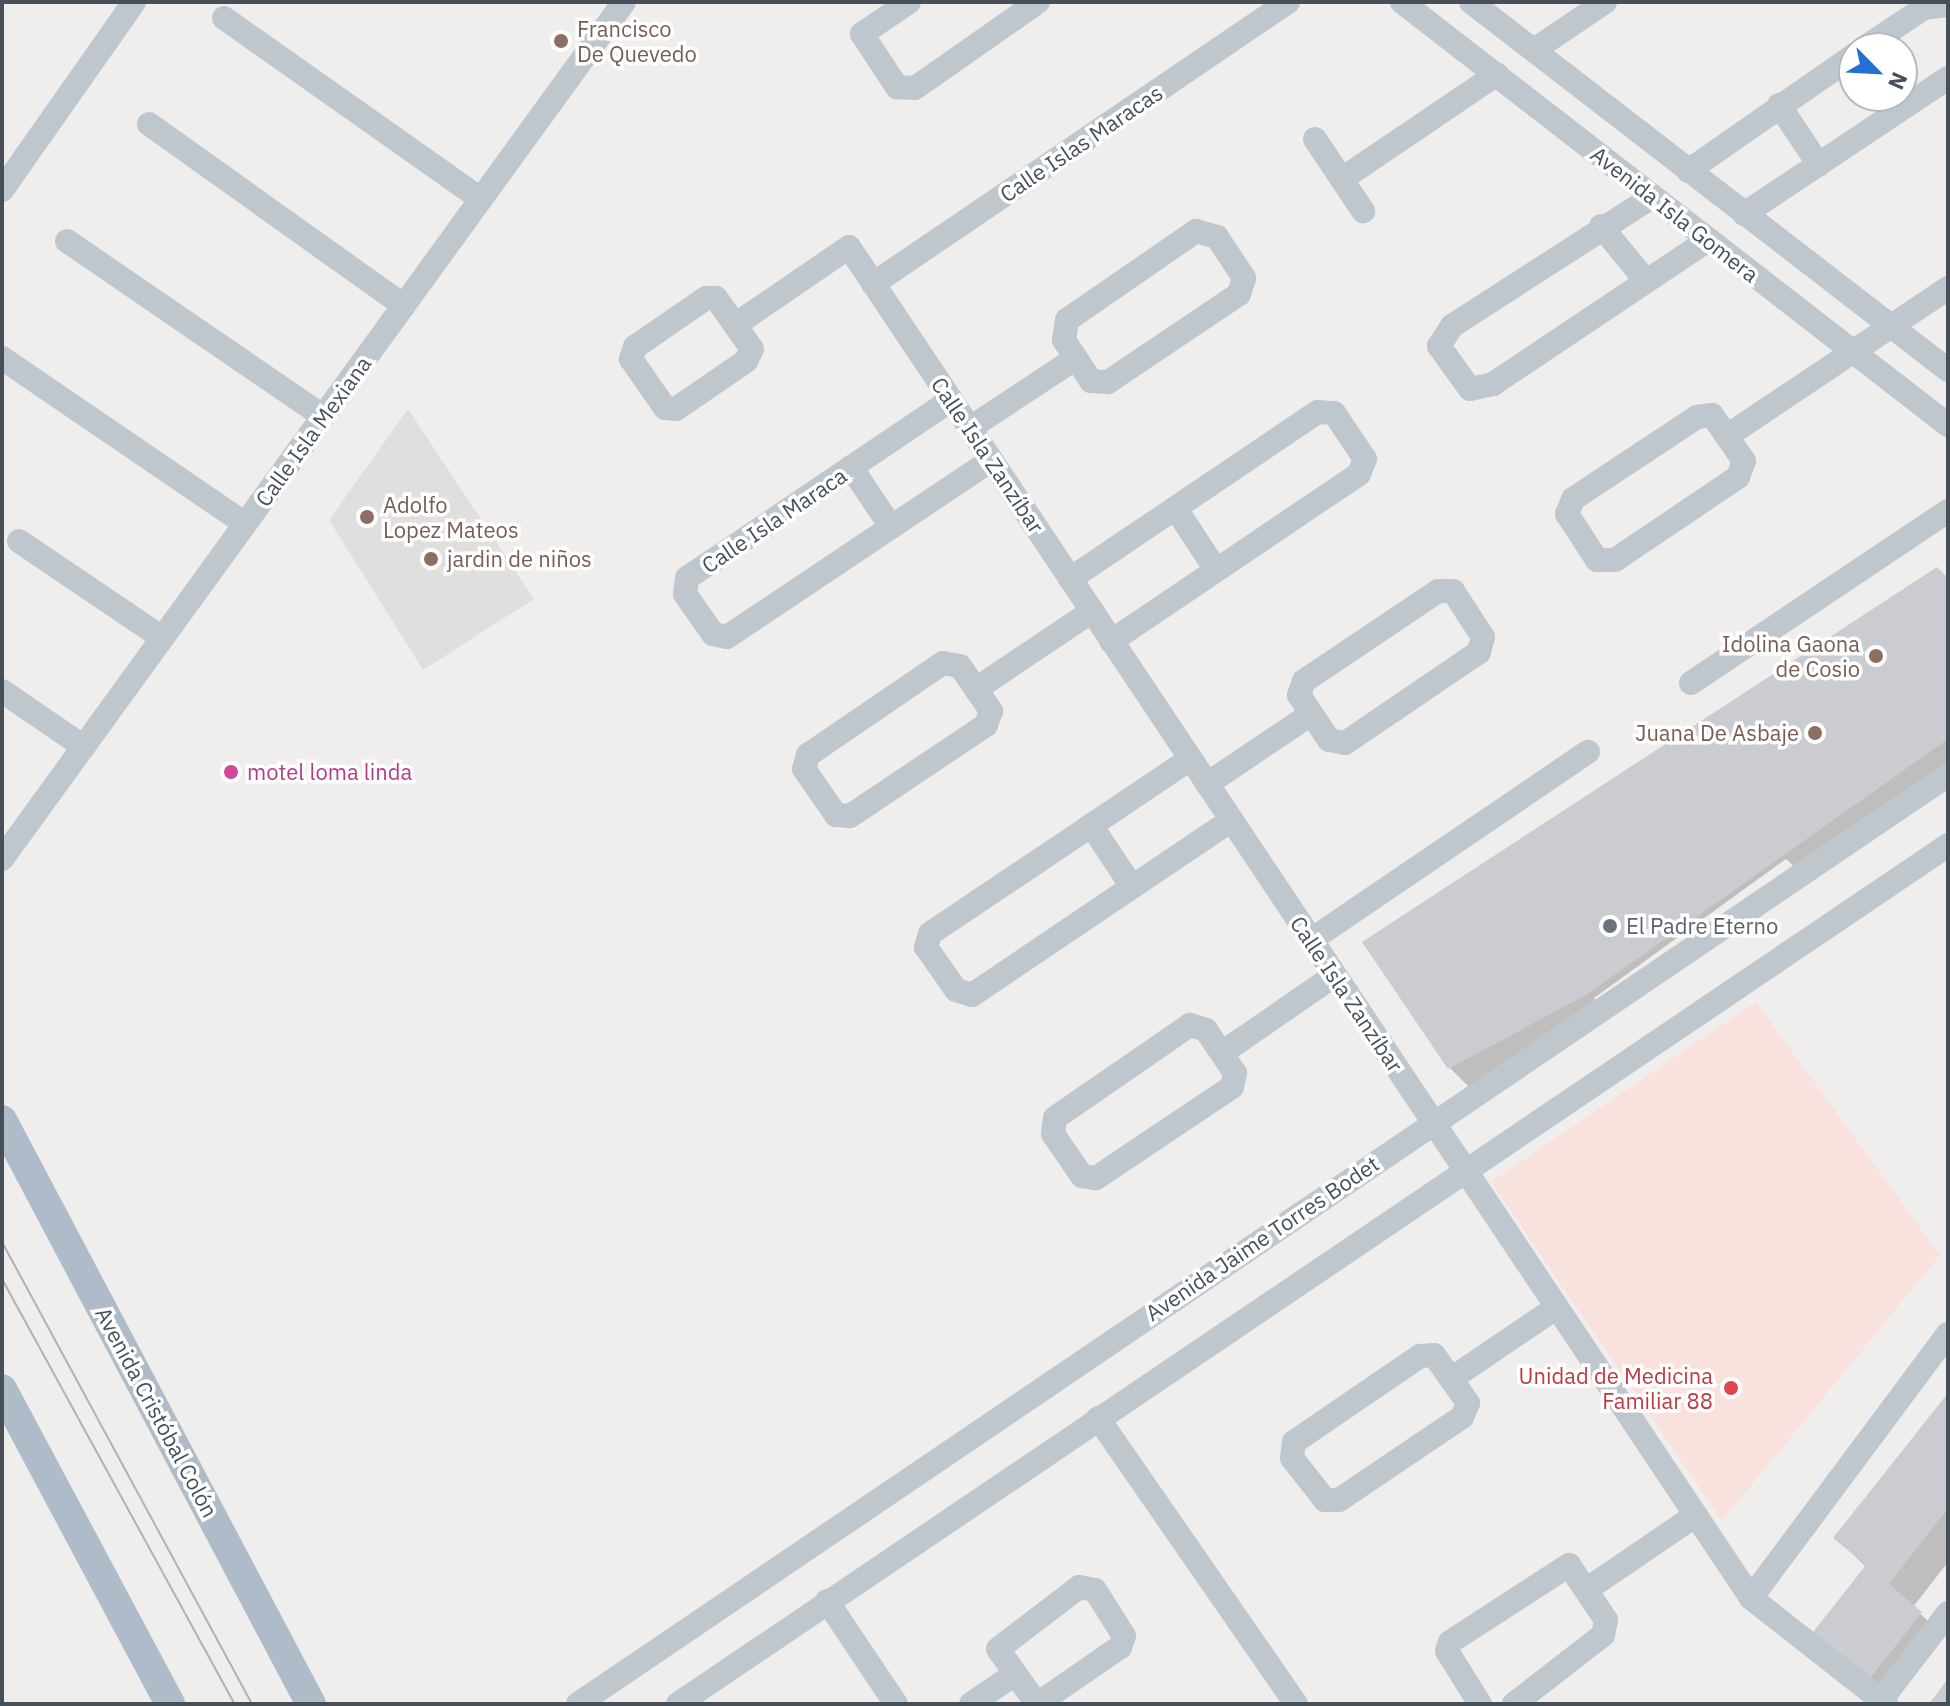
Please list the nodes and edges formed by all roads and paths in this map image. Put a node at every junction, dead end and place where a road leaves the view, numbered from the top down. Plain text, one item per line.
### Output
1 (134, 2) edge
2 (624, 2) edge
3 (909, 2) edge
4 (1038, 2) edge
5 (1288, 2) edge
6 (1402, 2) edge
7 (1471, 2) edge
8 (1605, 2) edge
9 (1948, 5) edge
10 (224, 18) dead end
11 (1888, 32) edge
12 (1534, 50) junction
13 (1838, 66) edge
14 (1497, 74) junction
15 (1948, 78) edge
16 (1779, 105) junction
17 (149, 124) dead end
18 (1315, 139) dead end
19 (1819, 165) junction
20 (1688, 171) junction
21 (1342, 179) junction
22 (2, 190) edge
23 (1652, 197) junction
24 (481, 199) junction
25 (1363, 211) dead end
26 (1744, 214) junction
27 (1601, 226) junction
28 (1708, 240) junction
29 (67, 241) dead end
30 (1646, 281) junction
31 (873, 284) junction
32 (1948, 288) edge
33 (404, 306) junction
34 (735, 325) junction
35 (1891, 326) junction
36 (1853, 351) junction
37 (2, 358) edge
38 (1076, 358) junction
39 (1948, 370) edge
40 (951, 400) junction
41 (323, 416) junction
42 (1948, 425) edge
43 (970, 428) junction
44 (1727, 436) junction
45 (991, 460) junction
46 (851, 467) junction
47 (1176, 509) junction
48 (1948, 511) edge
49 (245, 524) junction
50 (891, 527) junction
51 (19, 541) dead end
52 (1216, 570) junction
53 (1070, 579) junction
54 (1092, 611) junction
55 (162, 638) junction
56 (1111, 641) junction
57 (1691, 683) dead end
58 (976, 689) junction
59 (2, 691) edge
60 (1311, 714) junction
61 (84, 747) junction
62 (1588, 752) dead end
63 (1190, 759) junction
64 (1948, 775) edge
65 (1207, 784) junction
66 (1231, 820) junction
67 (1091, 825) junction
68 (1948, 845) edge
69 (2, 859) edge
70 (1132, 887) junction
71 (1311, 940) junction
72 (1335, 975) junction
73 (1222, 1053) junction
74 (2, 1120) edge
75 (1433, 1123) junction
76 (1465, 1171) junction
77 (1557, 1307) junction
78 (1948, 1334) edge
79 (1451, 1379) junction
80 (2, 1389) edge
81 (1098, 1418) junction
82 (1696, 1515) junction
83 (1586, 1590) junction
84 (1751, 1598) junction
85 (827, 1601) junction
86 (1948, 1613) edge
87 (1015, 1674) junction
88 (1877, 1701) edge
89 (170, 1704) edge
90 (311, 1704) edge
91 (578, 1704) edge
92 (678, 1704) edge
93 (896, 1704) edge
94 (971, 1704) edge
95 (1296, 1704) edge
96 (1480, 1704) edge
97 (1514, 1704) edge

1 - 22 street
2 - 24 street, Calle Isla Mexiana
3 - 4 street
5 - 31 street, Calle Islas Maracas
6 - 14 street, Avenida Isla Gomera
7 - 12 street, Avenida Isla Gomera
8 - 12 street
9 - 11 street
10 - 24 street
12 - 20 street, Avenida Isla Gomera
13 - 16 street
14 - 21 street
14 - 23 street, Avenida Isla Gomera
15 - 19 street
16 - 19 street
16 - 20 street
17 - 33 street
18 - 21 street
19 - 26 street
20 - 26 street, Avenida Isla Gomera
21 - 25 street
23 - 27 street
23 - 28 street, Avenida Isla Gomera
24 - 33 street, Calle Isla Mexiana
26 - 35 street, Avenida Isla Gomera
27 - 30 street
27 - 30 street
28 - 30 street
28 - 36 street, Avenida Isla Gomera
29 - 41 street
31 - 34 street, Calle Isla Zanzíbar
31 - 40 street, Calle Isla Zanzíbar
32 - 35 street
33 - 41 street, Calle Isla Mexiana
34 - 34 street
35 - 36 street
35 - 39 street, Avenida Isla Gomera
36 - 42 street, Avenida Isla Gomera
36 - 44 street
37 - 49 street
38 - 38 street
38 - 43 street
40 - 43 street, Calle Isla Zanzíbar
40 - 46 street, Calle Isla Maraca
41 - 49 street, Calle Isla Mexiana
43 - 45 street, Calle Isla Zanzíbar
44 - 44 street
45 - 50 street, Calle Isla Maraca
45 - 53 street, Calle Isla Zanzíbar
46 - 50 street
46 - 50 street, Calle Isla Maraca
47 - 52 street
47 - 52 street
47 - 53 street
48 - 57 street
49 - 55 street, Calle Isla Mexiana
51 - 55 street
52 - 56 street
53 - 54 street, Calle Isla Zanzíbar
54 - 56 street, Calle Isla Zanzíbar
54 - 58 street
55 - 61 street, Calle Isla Mexiana
56 - 63 street, Calle Isla Zanzíbar
58 - 58 street
59 - 61 street
60 - 60 street
60 - 65 street
61 - 69 street, Calle Isla Mexiana
62 - 71 street
63 - 65 street, Calle Isla Zanzíbar
63 - 67 street
64 - 75 street, Avenida Jaime Torres Bodet
65 - 66 street, Calle Isla Zanzíbar
66 - 70 street
66 - 71 street, Calle Isla Zanzíbar
67 - 70 street
67 - 70 street
68 - 76 street
71 - 72 street, Calle Isla Zanzíbar
72 - 73 street
72 - 75 street, Calle Isla Zanzíbar
73 - 73 street
74 - 90 main road, Avenida Cristóbal Colón
75 - 76 street, Calle Isla Zanzíbar
75 - 91 street, Avenida Jaime Torres Bodet
76 - 77 street, Calle Isla Zanzíbar
76 - 81 street
77 - 79 street
77 - 82 street, Calle Isla Zanzíbar
78 - 84 street
79 - 79 street
80 - 89 main road
81 - 85 street
81 - 95 street
82 - 83 street
82 - 84 street, Calle Isla Zanzíbar
83 - 96 street
83 - 97 street
84 - 88 street, Calle Isla Zanzíbar
85 - 92 street
85 - 93 street
86 - 88 street
87 - 87 street
87 - 94 street

